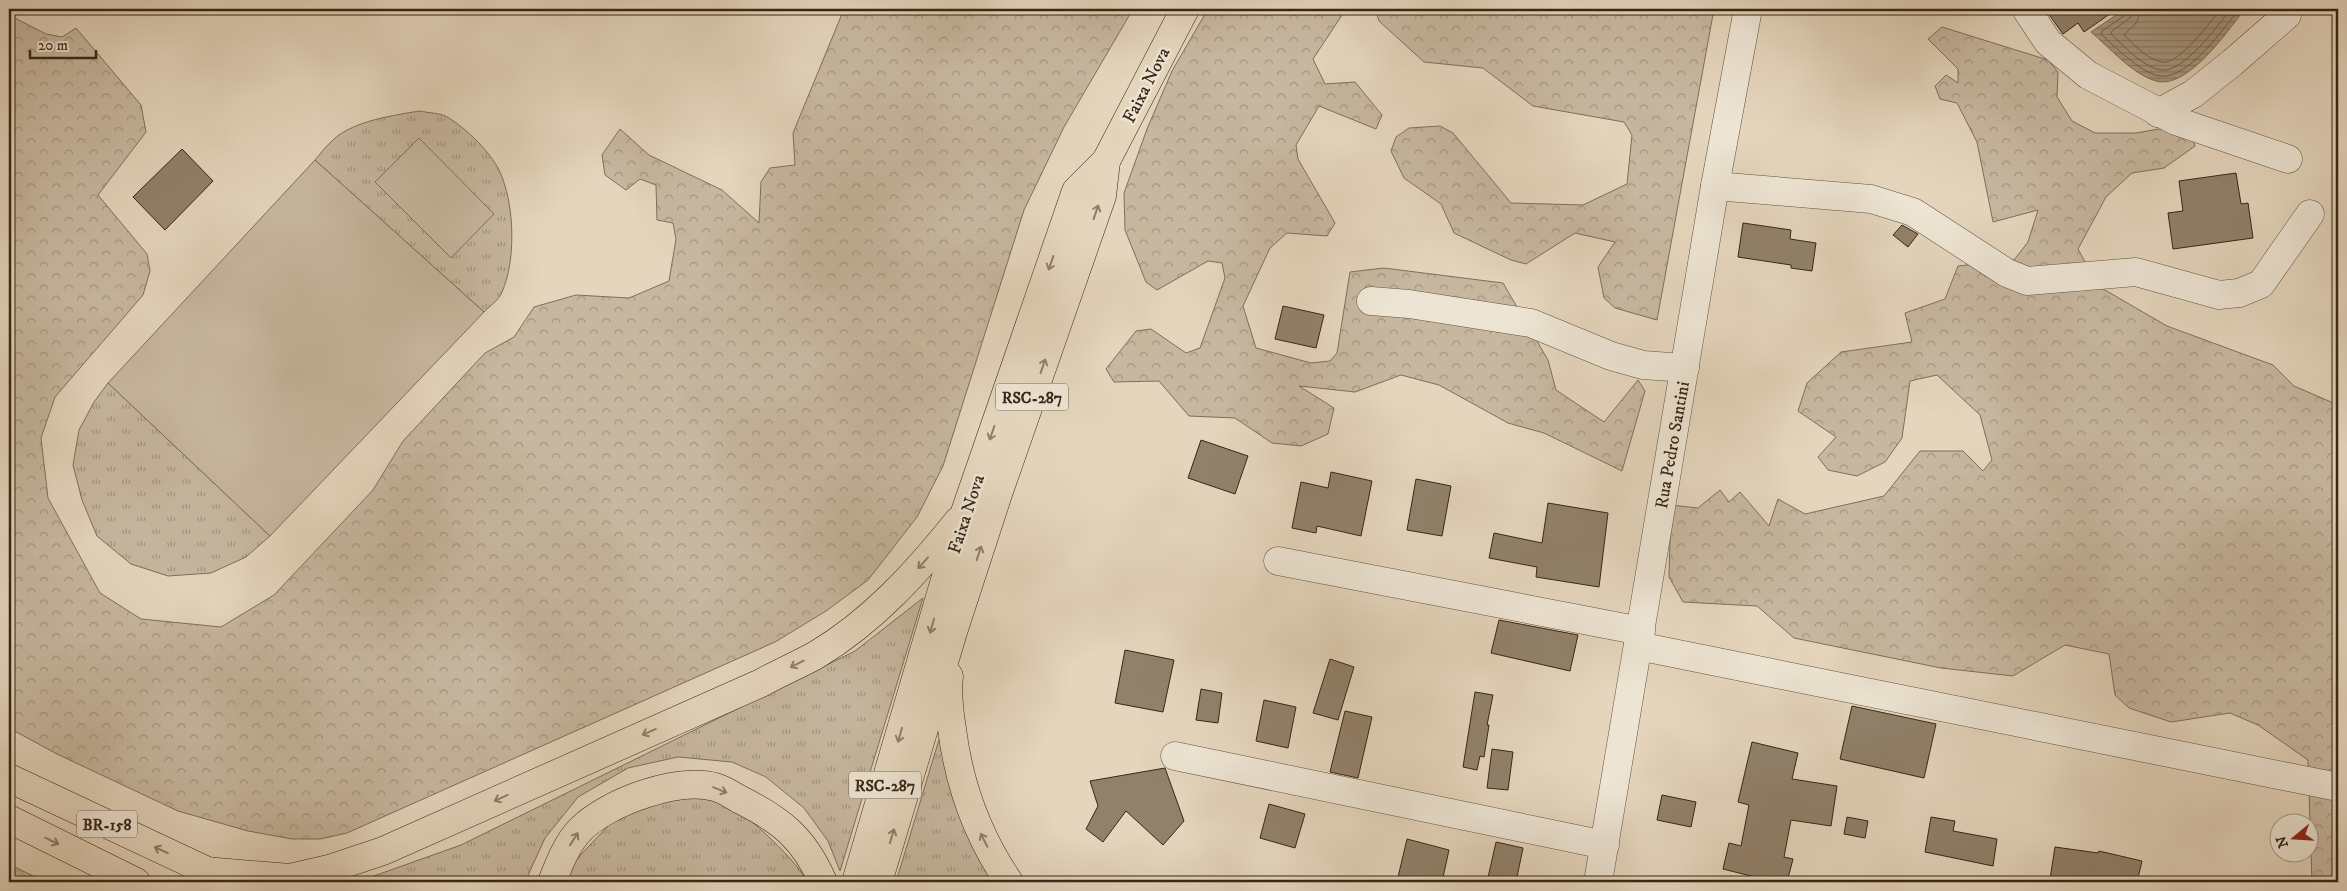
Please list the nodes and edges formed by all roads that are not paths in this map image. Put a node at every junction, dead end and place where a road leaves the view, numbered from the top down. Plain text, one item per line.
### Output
1 (1185, 9) edge
2 (1748, 9) edge
3 (2026, 9) edge
4 (2287, 15) dead end
5 (2158, 112) junction
6 (2288, 159) dead end
7 (1106, 161) junction
8 (1716, 186) junction
9 (2310, 214) dead end
10 (1371, 301) dead end
11 (1685, 368) junction
12 (965, 512) junction
13 (1278, 561) dead end
14 (953, 632) junction
15 (1639, 638) junction
16 (1175, 756) dead end
17 (9, 778) edge
18 (2338, 787) edge
19 (9, 819) edge
20 (1605, 845) junction
21 (205, 871) junction
22 (127, 879) edge
23 (230, 882) edge
24 (552, 882) edge
25 (823, 882) edge
26 (856, 882) edge
27 (878, 882) edge
28 (1009, 882) edge
29 (1598, 882) edge

1 - 7 highway, Faixa Nova / RSC-287
2 - 8 street, Rua Pedro Santini
3 - 5 street
4 - 5 street
5 - 6 street
7 -> 12 highway, Faixa Nova / RSC-287
14 -> 7 highway, Faixa Nova / RSC-287
8 - 9 street
8 - 11 street, Rua Pedro Santini
10 - 11 street
11 - 15 street, Rua Pedro Santini
12 -> 21 highway
12 -> 26 highway, Faixa Nova / RSC-287
13 - 15 street
27 -> 14 highway, Faixa Nova / RSC-287
28 -> 14 highway
15 - 18 street
15 - 20 street, Rua Pedro Santini
16 - 20 street
21 -> 17 highway, BR-158
19 -> 22 highway, BR-158
20 - 29 street, Rua Pedro Santini
21 - 23 highway, BR-158
24 -> 25 highway

